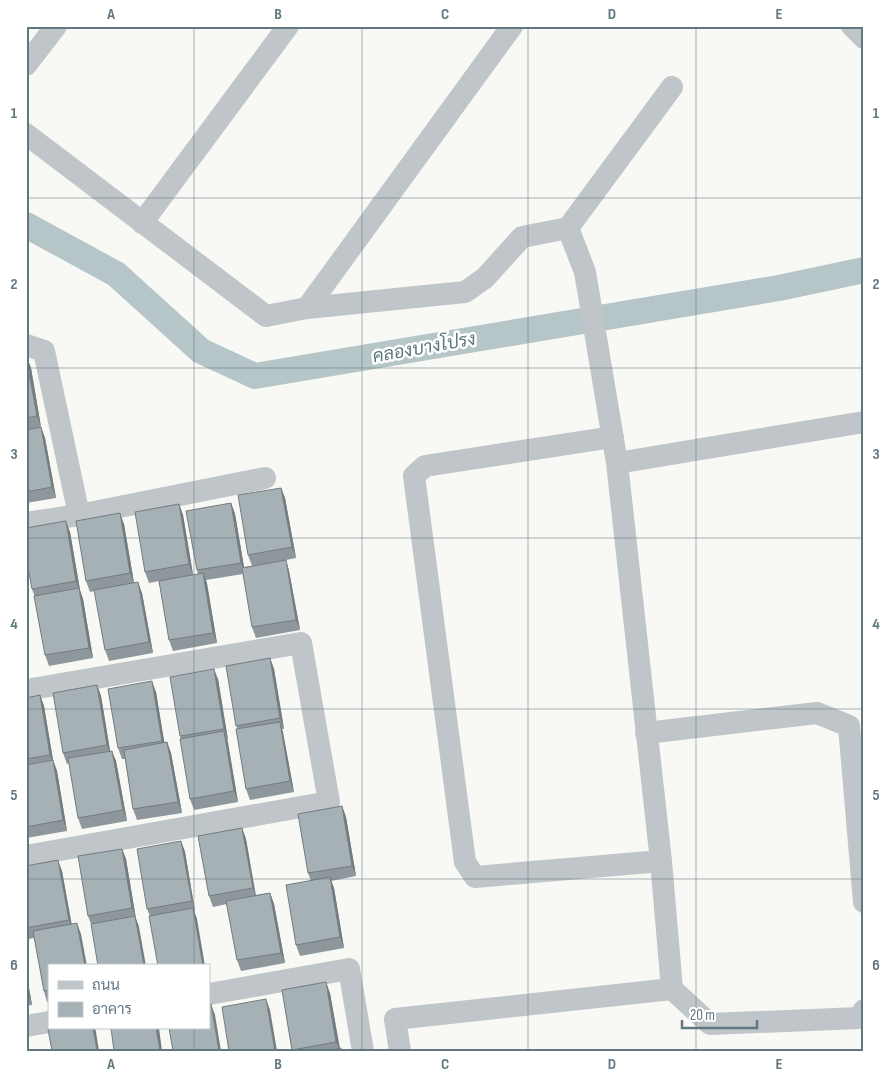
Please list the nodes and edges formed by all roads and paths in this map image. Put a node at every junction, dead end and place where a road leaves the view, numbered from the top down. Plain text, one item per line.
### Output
1 (56, 26) edge
2 (288, 26) edge
3 (512, 26) edge
4 (852, 26) edge
5 (864, 38) edge
6 (26, 66) edge
7 (672, 87) dead end
8 (26, 134) edge
9 (142, 223) junction
10 (568, 228) junction
11 (307, 308) junction
12 (26, 345) edge
13 (864, 422) edge
14 (613, 437) junction
15 (617, 463) junction
16 (264, 478) dead end
17 (79, 515) junction
18 (26, 523) edge
19 (26, 690) edge
20 (646, 733) junction
21 (26, 856) edge
22 (660, 861) junction
23 (864, 902) edge
24 (672, 989) junction
25 (210, 994) edge
26 (864, 1010) edge
27 (48, 1022) edge
28 (26, 1026) edge
29 (363, 1051) edge
30 (400, 1051) edge

1 - 6 street
2 - 9 street
3 - 11 street
4 - 5 street
7 - 10 street
8 - 9 street
9 - 11 street
10 - 11 street
10 - 14 street
12 - 17 street
13 - 15 street
14 - 15 street
14 - 22 street
15 - 20 street
16 - 17 street
17 - 18 street
19 - 21 street
20 - 22 street
20 - 23 street
22 - 24 street
24 - 26 street
24 - 30 street
25 - 29 street
27 - 28 street

